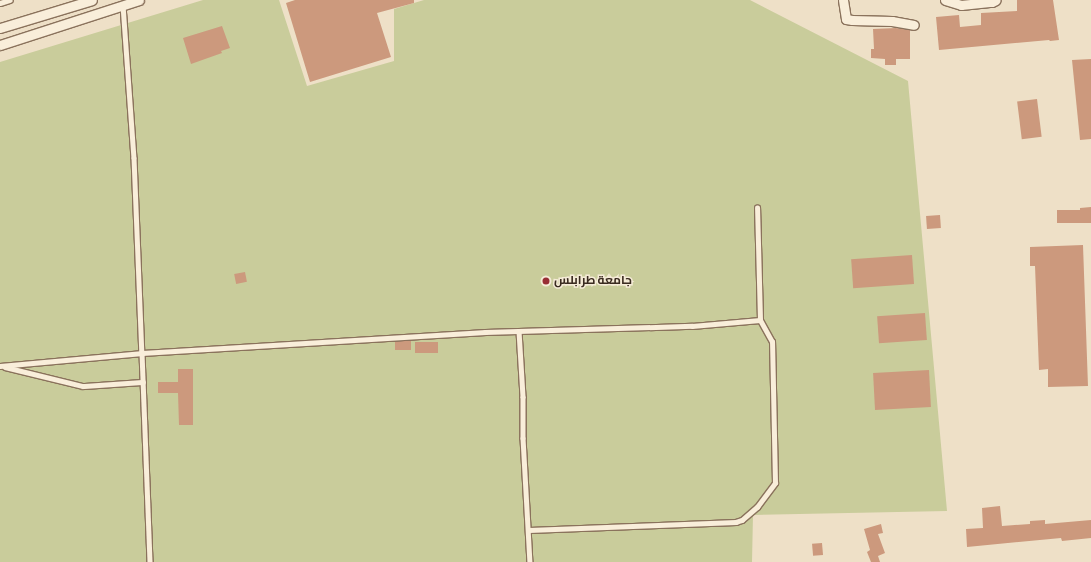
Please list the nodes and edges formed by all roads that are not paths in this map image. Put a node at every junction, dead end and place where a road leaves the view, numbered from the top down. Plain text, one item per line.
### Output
1 (10, 0) edge
2 (92, 0) edge
3 (139, 0) edge
4 (843, 0) edge
5 (945, 0) edge
6 (996, 0) edge
7 (0, 3) edge
8 (123, 5) junction
9 (914, 25) dead end
10 (0, 28) edge
11 (0, 45) edge
12 (757, 208) dead end
13 (760, 320) junction
14 (519, 331) junction
15 (142, 353) junction
16 (1, 366) edge
17 (143, 382) junction
18 (529, 530) junction
19 (150, 562) edge
20 (530, 562) edge

1 - 7 lane
2 - 10 street
3 - 8 street
4 - 9 street
5 - 6 street
8 - 11 street
8 - 15 lane
12 - 13 lane
13 - 14 lane
13 - 18 lane
14 - 15 lane
14 - 18 lane
15 - 16 lane
15 - 17 lane
16 - 17 lane
17 - 19 lane
18 - 20 lane

